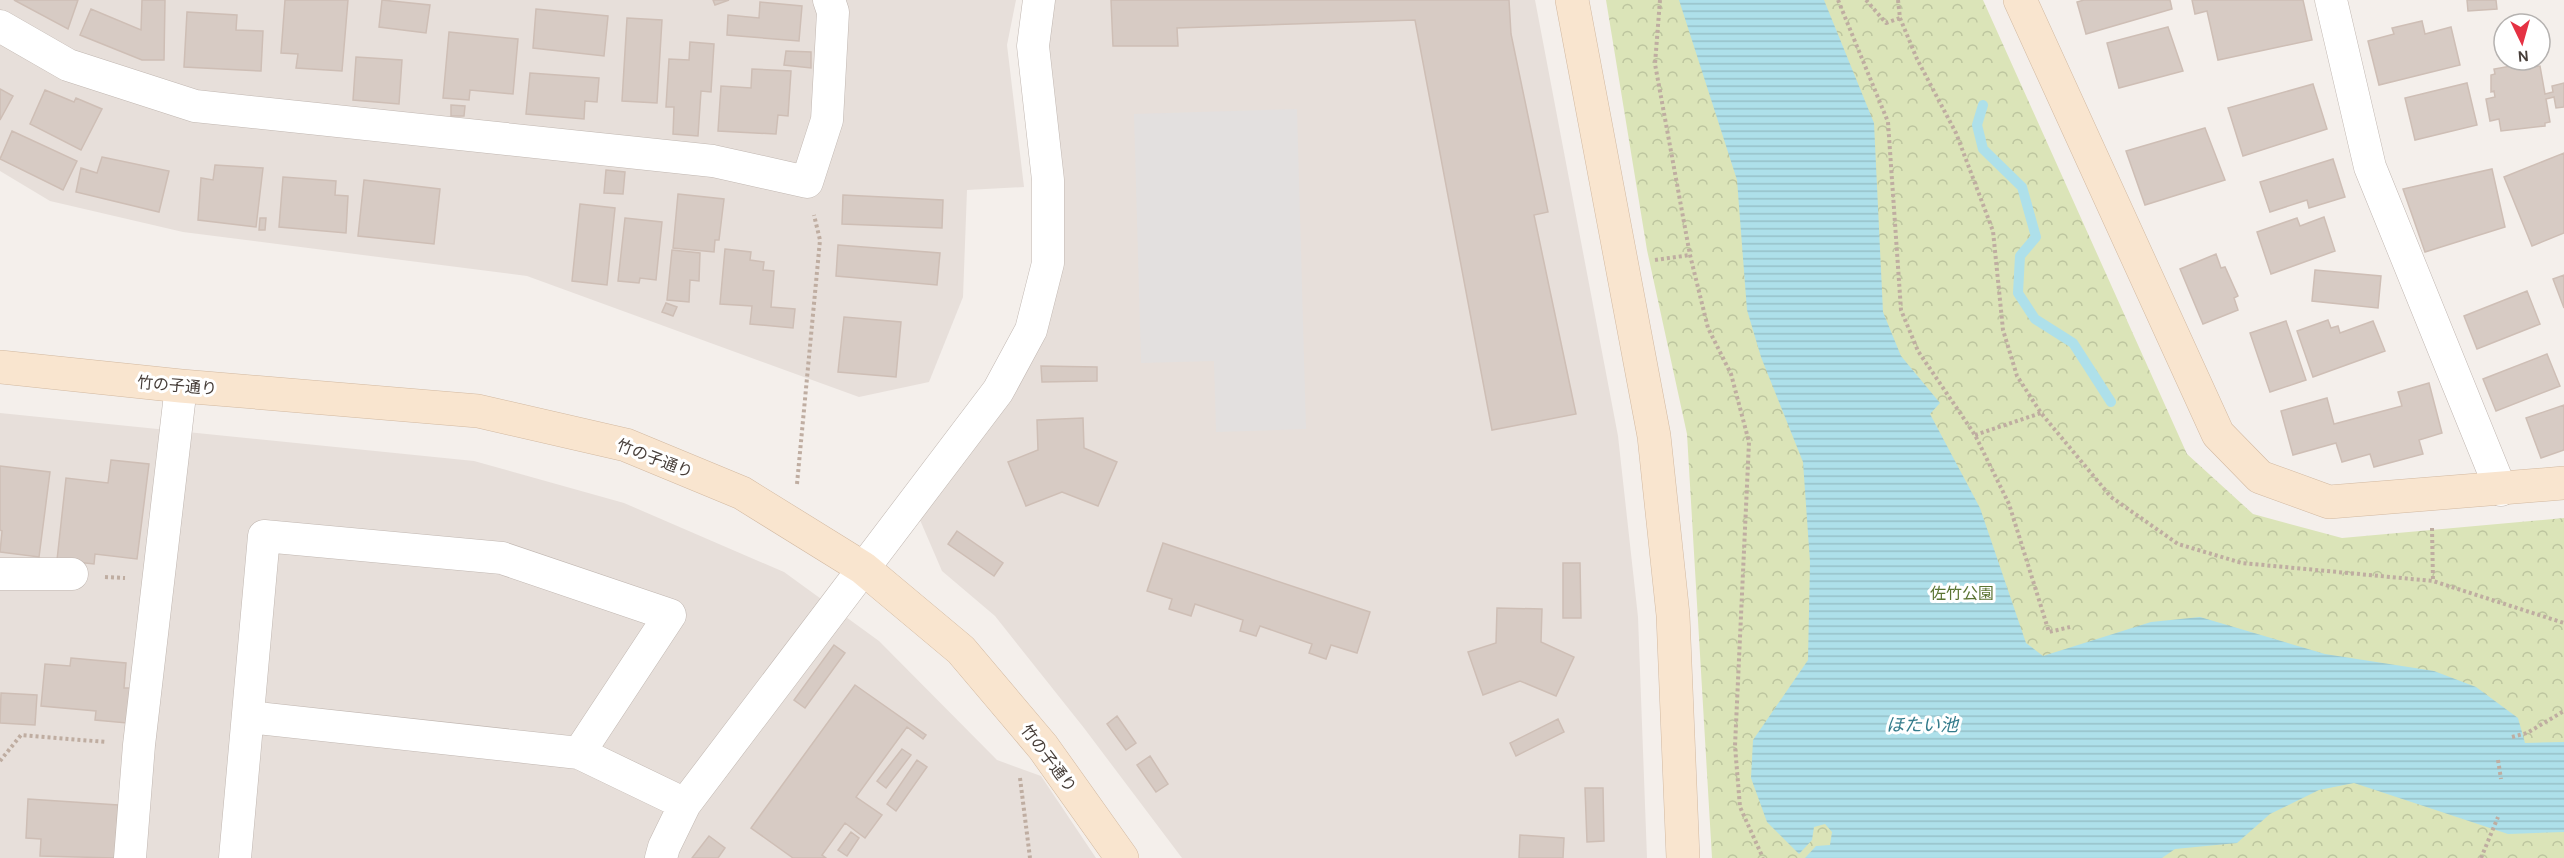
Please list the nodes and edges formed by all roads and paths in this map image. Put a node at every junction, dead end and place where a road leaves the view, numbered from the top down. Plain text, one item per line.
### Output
1 (829, 0) edge
2 (1039, 0) edge
3 (1572, 0) edge
4 (1660, 0) edge
5 (1838, 0) edge
6 (1866, 0) edge
7 (1898, 0) edge
8 (2020, 0) edge
9 (2331, 0) edge
10 (1900, 18) junction
11 (0, 26) edge
12 (807, 182) junction
13 (1690, 255) junction
14 (1643, 262) dead end
15 (0, 367) edge
16 (181, 386) junction
17 (2041, 413) junction
18 (1975, 435) junction
19 (2564, 483) edge
20 (797, 486) dead end
21 (2501, 490) junction
22 (2432, 523) dead end
23 (862, 568) junction
24 (0, 574) edge
25 (72, 574) joint
26 (159, 581) junction
27 (2433, 581) junction
28 (2564, 623) edge
29 (2070, 627) dead end
30 (2564, 711) edge
31 (249, 717) junction
32 (2512, 737) dead end
33 (140, 745) junction
34 (579, 753) junction
35 (2498, 760) dead end
36 (0, 761) edge
37 (1020, 775) dead end
38 (2501, 780) dead end
39 (686, 804) junction
40 (2498, 817) dead end
41 (130, 858) edge
42 (235, 858) edge
43 (661, 858) edge
44 (1030, 858) edge
45 (1122, 858) edge
46 (1683, 858) edge
47 (1763, 858) edge
48 (2481, 858) edge

1 - 12 street
2 - 23 street
3 - 46 street
4 - 13 path
5 - 18 path
6 - 10 path
7 - 10 path
8 - 21 street
9 - 21 street
10 - 17 path
11 - 12 street
12 - 20 path
13 - 14 path
13 - 47 path
15 - 16 street, 竹の子通り
16 - 23 street, 竹の子通り
16 - 26 street
17 - 18 path
17 - 27 path
18 - 29 path
19 - 21 street
22 - 27 path
23 - 39 street
23 - 45 street, 竹の子通り
24 - 25 street
25 - 26 path
26 - 33 street
27 - 28 path
30 - 32 path
31 - 34 street
31 - 34 street
31 - 42 street
33 - 36 path
33 - 41 street
34 - 39 street
35 - 38 path
37 - 44 path
39 - 43 street
40 - 48 path

